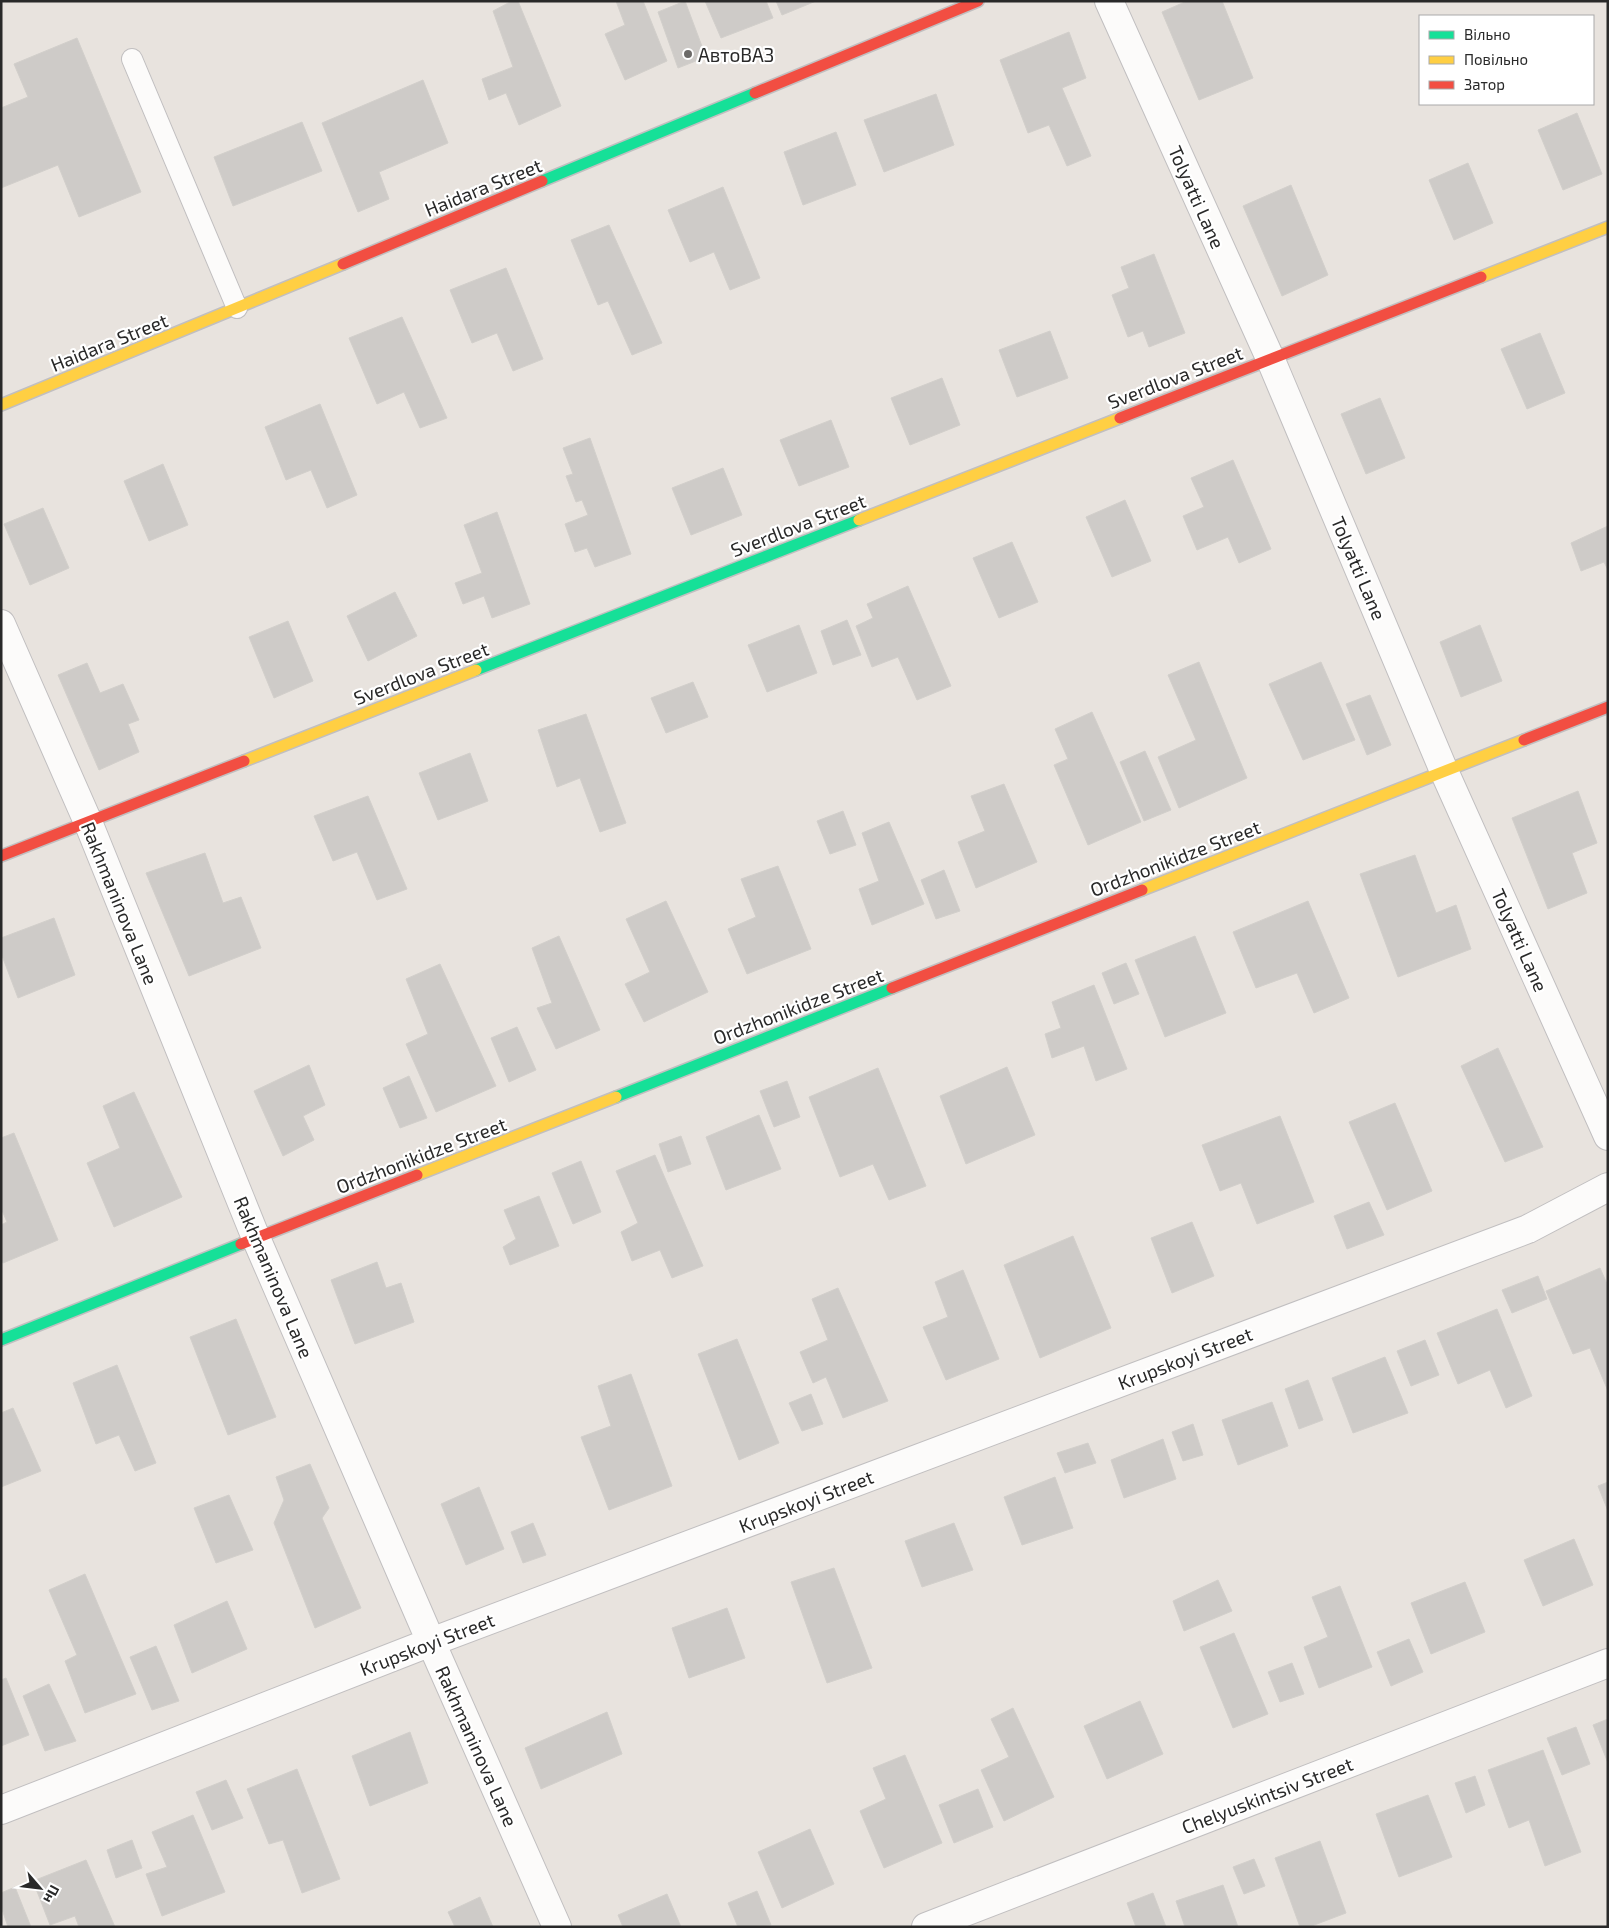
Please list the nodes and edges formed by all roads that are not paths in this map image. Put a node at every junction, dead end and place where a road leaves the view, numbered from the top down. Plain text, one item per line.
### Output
1 (978, 1) edge
2 (1109, 1) edge
3 (132, 59) dead end
4 (1608, 227) edge
5 (237, 308) junction
6 (1270, 358) junction
7 (1, 405) edge
8 (1, 624) edge
9 (1608, 707) edge
10 (1444, 771) junction
11 (88, 822) junction
12 (1, 856) edge
13 (1608, 1136) edge
14 (1608, 1187) edge
15 (256, 1238) junction
16 (1, 1340) edge
17 (431, 1642) junction
18 (1608, 1663) edge
19 (1, 1810) edge
20 (557, 1927) edge
21 (926, 1927) edge

1 - 5 street, Haidara Street
2 - 6 street, Tolyatti Lane
3 - 5 lane
4 - 6 street, Sverdlova Street
5 - 7 street, Haidara Street
6 - 10 street, Tolyatti Lane
6 - 11 street, Sverdlova Street
8 - 11 street, Rakhmaninova Lane
9 - 10 street, Ordzhonikidze Street
10 - 13 street, Tolyatti Lane
10 - 15 street, Ordzhonikidze Street
11 - 12 street, Sverdlova Street
11 - 15 street, Rakhmaninova Lane
14 - 17 street, Krupskoyi Street
15 - 16 street, Ordzhonikidze Street
15 - 17 street, Rakhmaninova Lane
17 - 19 street, Krupskoyi Street
17 - 20 street, Rakhmaninova Lane
18 - 21 street, Chelyuskintsiv Street

